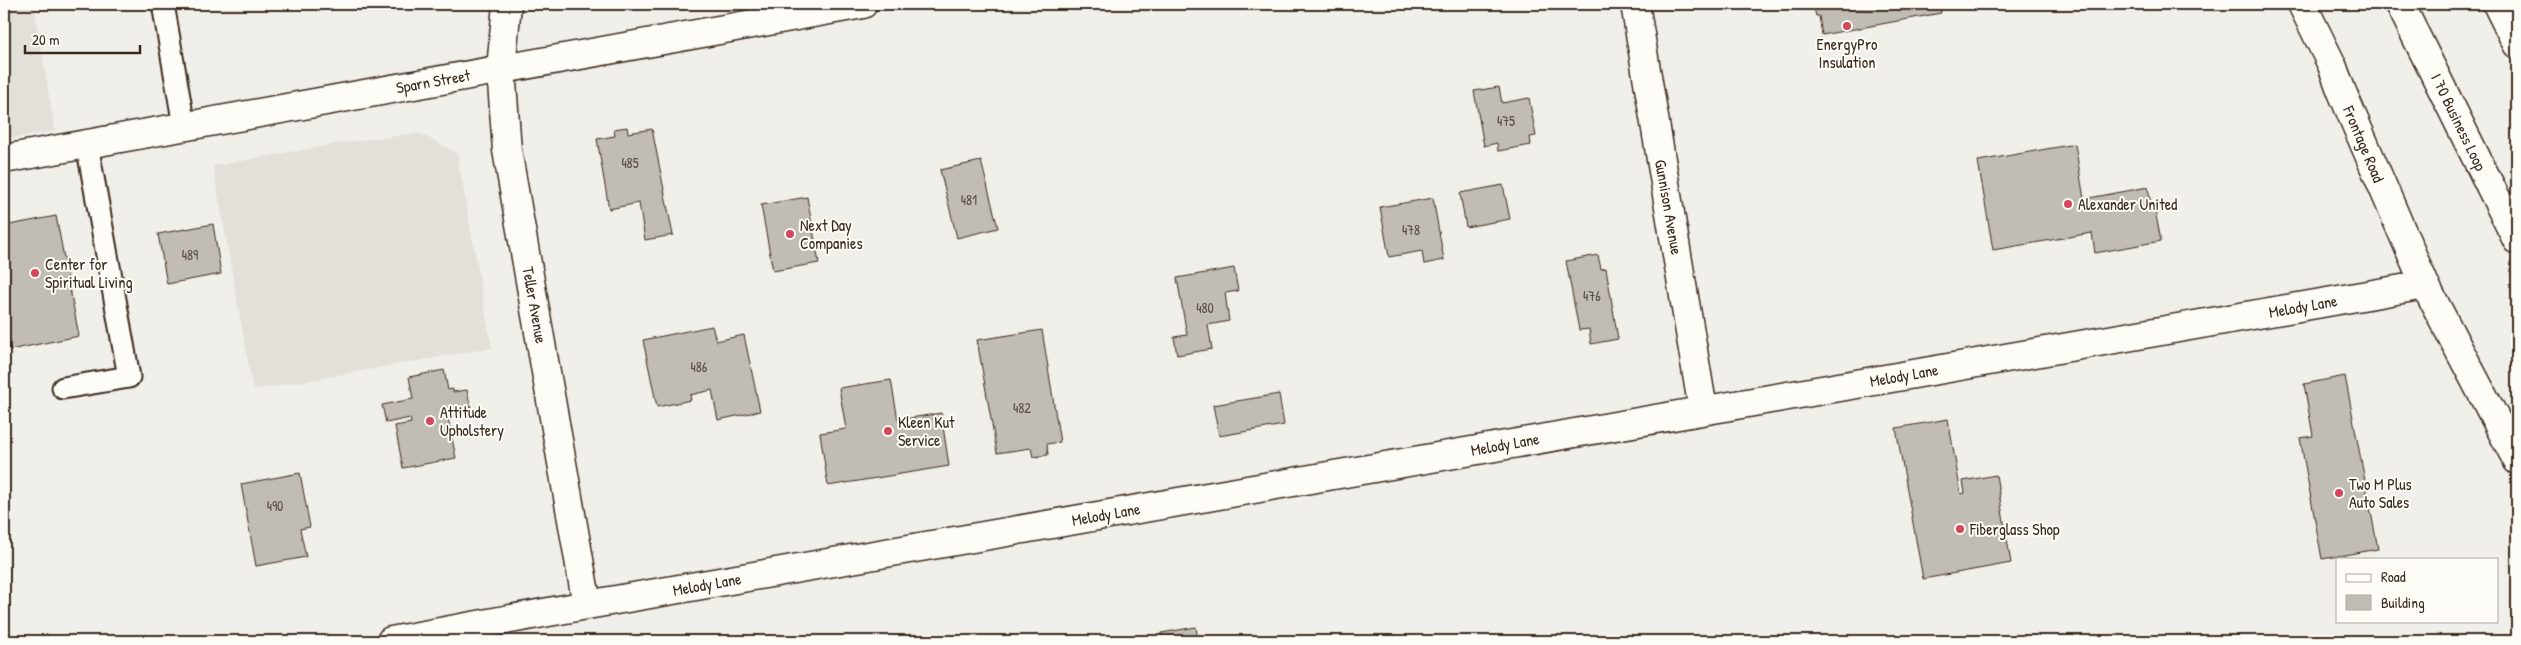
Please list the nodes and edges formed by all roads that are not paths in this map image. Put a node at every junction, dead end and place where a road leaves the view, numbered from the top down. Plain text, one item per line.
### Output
1 (163, 4) edge
2 (507, 4) edge
3 (863, 4) edge
4 (1635, 4) edge
5 (2302, 4) edge
6 (2400, 4) edge
7 (2497, 4) edge
8 (2517, 44) edge
9 (500, 68) junction
10 (184, 126) junction
11 (88, 144) junction
12 (4, 159) edge
13 (2517, 240) edge
14 (2425, 285) junction
15 (63, 388) dead end
16 (1703, 410) junction
17 (2517, 460) edge
18 (587, 605) junction
19 (391, 641) edge

1 - 10 lane
2 - 9 street, Teller Avenue
3 - 9 street, Sparn Street
4 - 16 street, Gunnison Avenue
5 - 14 street, Frontage Road
6 - 13 street, I 70 Business Loop
7 - 8 street
9 - 10 street, Sparn Street
9 - 18 street, Teller Avenue
10 - 11 street, Sparn Street
11 - 12 street, Sparn Street
11 - 15 lane
14 - 16 street, Melody Lane
14 - 17 street
16 - 18 street, Melody Lane
18 - 19 street, Melody Lane

